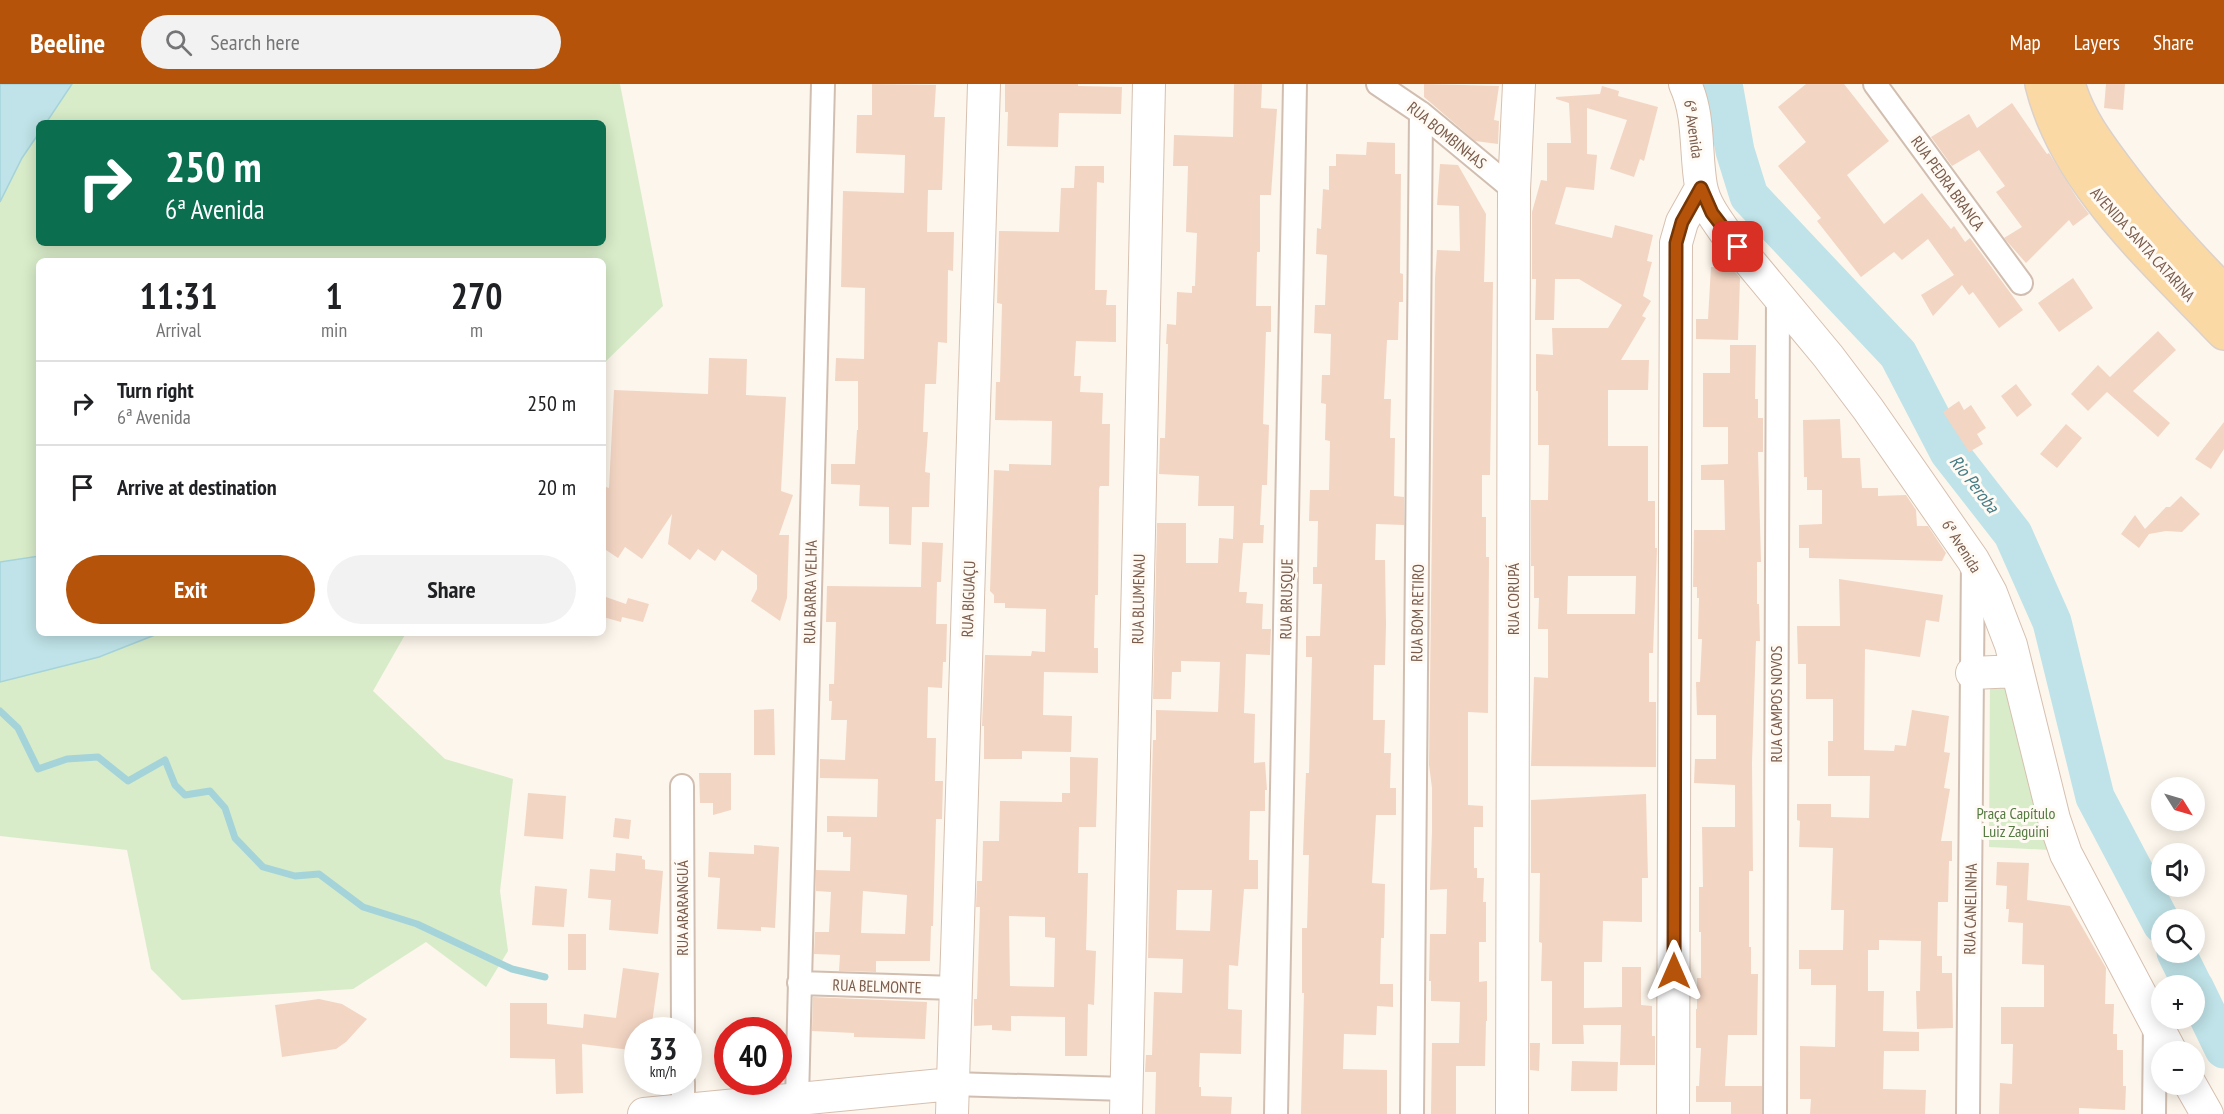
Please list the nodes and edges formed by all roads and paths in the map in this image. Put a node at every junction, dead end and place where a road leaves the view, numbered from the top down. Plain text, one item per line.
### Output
1 (823, 84) edge
2 (984, 84) edge
3 (1149, 84) edge
4 (1295, 84) edge
5 (1378, 84) edge
6 (1519, 84) edge
7 (1685, 84) edge
8 (1875, 84) edge
9 (2047, 89) edge
10 (1421, 113) junction
11 (1701, 188) junction
12 (1514, 190) junction
13 (2021, 283) dead end
14 (2224, 292) edge
15 (1778, 294) junction
16 (2224, 333) edge
17 (1973, 560) junction
18 (2017, 672) junction
19 (1972, 674) junction
20 (682, 786) dead end
21 (800, 983) junction
22 (955, 988) junction
23 (2151, 1016) edge
24 (683, 1017) edge
25 (2155, 1029) edge
26 (2196, 1095) edge
27 (796, 1099) junction
28 (952, 1099) edge
29 (683, 1102) edge
30 (1126, 1102) edge
31 (644, 1114) edge
32 (1276, 1114) edge
33 (1412, 1114) edge
34 (1512, 1114) edge
35 (1673, 1114) edge
36 (1775, 1114) edge
37 (1968, 1114) edge
38 (2154, 1114) edge
39 (2207, 1114) edge

1 - 21 street, RUA BARRA VELHA
2 - 22 street, RUA BIGUAÇU
3 - 30 street, RUA BLUMENAU
4 - 32 street, RUA BRUSQUE
5 - 10 street, RUA BOMBINHAS
6 - 12 street, RUA CORUPÁ
7 - 11 street, 6ª Avenida
8 - 13 street, RUA PEDRA BRANCA
9 - 14 main road, AVENIDA SANTA CATARINA
9 - 16 main road, AVENIDA SANTA CATARINA
10 - 12 street, RUA BOMBINHAS
10 - 33 street, RUA BOM RETIRO
11 - 15 street, 6ª Avenida
11 - 35 street
12 - 34 street, RUA CORUPÁ
15 - 17 street, 6ª Avenida
15 - 36 street, RUA CAMPOS NOVOS
17 - 18 street, 6ª Avenida
17 - 19 street, RUA CANELINHA
18 - 19 street
18 - 23 street, 6ª Avenida
19 - 37 street, RUA CANELINHA
20 - 24 street, RUA ARARANGUÁ
21 - 22 street, RUA BELMONTE
21 - 27 street, RUA BARRA VELHA
22 - 28 street, RUA BIGUAÇU
25 - 38 street
26 - 39 street
27 - 28 street
27 - 29 street
28 - 30 street
29 - 31 street

